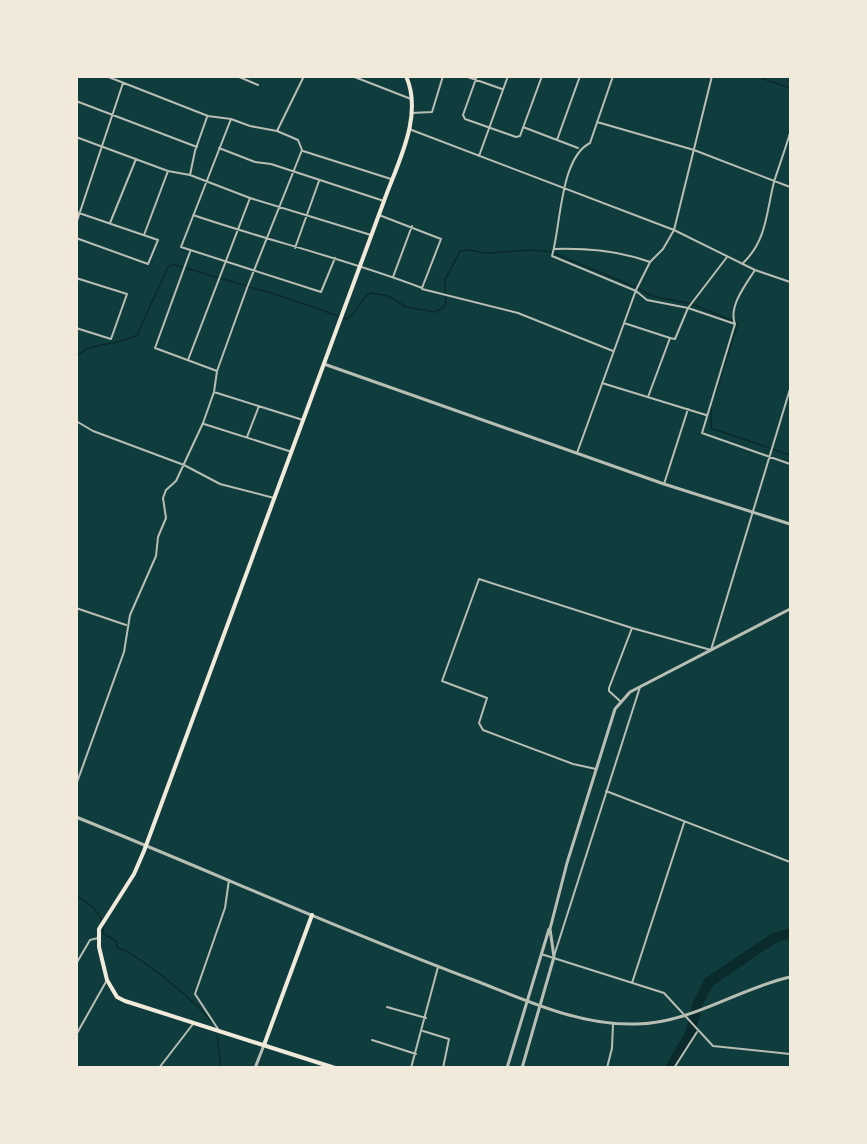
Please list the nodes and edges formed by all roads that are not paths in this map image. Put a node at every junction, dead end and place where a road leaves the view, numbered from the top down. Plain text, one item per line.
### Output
1 (106, 76) edge
2 (237, 76) edge
3 (304, 76) edge
4 (352, 76) edge
5 (406, 76) edge
6 (443, 76) edge
7 (465, 76) edge
8 (508, 76) edge
9 (542, 76) edge
10 (580, 76) edge
11 (613, 76) edge
12 (712, 76) edge
13 (477, 78) edge
14 (123, 83) junction
15 (258, 85) dead end
16 (503, 89) junction
17 (412, 99) junction
18 (76, 101) edge
19 (411, 113) junction
20 (112, 114) junction
21 (207, 116) junction
22 (231, 119) junction
23 (597, 122) junction
24 (490, 127) junction
25 (524, 128) junction
26 (409, 129) junction
27 (277, 131) junction
28 (790, 133) edge
29 (78, 137) edge
30 (557, 140) junction
31 (76, 144) edge
32 (103, 145) junction
33 (197, 147) junction
34 (219, 148) junction
35 (578, 148) junction
36 (302, 150) junction
37 (694, 150) junction
38 (479, 156) junction
39 (136, 159) junction
40 (168, 171) junction
41 (292, 172) junction
42 (190, 174) junction
43 (392, 179) junction
44 (320, 181) junction
45 (206, 182) junction
46 (774, 182) junction
47 (790, 187) edge
48 (565, 189) junction
49 (250, 198) junction
50 (384, 201) junction
51 (279, 207) junction
52 (78, 213) edge
53 (193, 215) junction
54 (379, 215) junction
55 (307, 216) junction
56 (76, 224) edge
57 (110, 224) junction
58 (412, 226) junction
59 (238, 230) junction
60 (674, 230) junction
61 (371, 234) junction
62 (144, 235) junction
63 (76, 238) edge
64 (266, 240) junction
65 (295, 248) junction
66 (554, 249) junction
67 (190, 252) junction
68 (728, 256) junction
69 (335, 258) junction
70 (224, 262) junction
71 (650, 262) junction
72 (742, 264) junction
73 (360, 266) junction
74 (253, 270) junction
75 (755, 270) junction
76 (393, 277) junction
77 (76, 278) edge
78 (790, 282) edge
79 (422, 288) junction
80 (636, 290) junction
81 (688, 308) junction
82 (624, 323) junction
83 (735, 324) junction
84 (76, 328) edge
85 (670, 338) junction
86 (613, 351) junction
87 (188, 360) junction
88 (324, 363) junction
89 (217, 371) junction
90 (602, 383) junction
91 (790, 389) edge
92 (214, 392) junction
93 (648, 397) junction
94 (259, 406) junction
95 (688, 409) junction
96 (706, 415) junction
97 (304, 420) junction
98 (76, 421) edge
99 (203, 423) junction
100 (247, 437) junction
101 (292, 452) junction
102 (577, 453) junction
103 (770, 458) junction
104 (790, 464) edge
105 (184, 465) junction
106 (664, 484) junction
107 (276, 498) junction
108 (753, 513) junction
109 (790, 525) edge
110 (76, 608) edge
111 (790, 609) edge
112 (126, 625) junction
113 (632, 628) junction
114 (711, 650) junction
115 (640, 687) junction
116 (620, 701) junction
117 (596, 769) junction
118 (76, 785) edge
119 (606, 791) junction
120 (76, 817) edge
121 (684, 822) junction
122 (146, 846) junction
123 (790, 862) edge
124 (229, 879) junction
125 (312, 915) junction
126 (554, 915) junction
127 (98, 938) junction
128 (541, 954) junction
129 (554, 957) junction
130 (76, 964) edge
131 (438, 967) junction
132 (790, 977) edge
133 (107, 980) junction
134 (632, 983) junction
135 (527, 1000) junction
136 (541, 1005) junction
137 (387, 1007) dead end
138 (686, 1017) junction
139 (426, 1018) junction
140 (193, 1024) junction
141 (613, 1024) junction
142 (423, 1031) junction
143 (219, 1032) junction
144 (698, 1032) junction
145 (76, 1035) edge
146 (372, 1040) dead end
147 (264, 1045) junction
148 (416, 1054) junction
149 (790, 1054) edge
150 (159, 1068) edge
151 (255, 1068) edge
152 (335, 1068) edge
153 (411, 1068) edge
154 (443, 1068) edge
155 (507, 1068) edge
156 (522, 1068) edge
157 (607, 1068) edge
158 (674, 1068) edge

1 - 14 street
2 - 15 street
3 - 27 street
4 - 17 street
5 - 17 main road
6 - 19 street
7 - 13 street
8 - 16 street
9 - 25 street
10 - 30 street
11 - 23 street
12 - 37 street
13 - 16 street
13 - 24 street
14 - 20 street
14 - 21 street
16 - 24 street
17 - 19 main road
18 - 20 street
19 - 26 main road
20 - 32 street
20 - 33 street
21 - 22 street
21 - 33 street
22 - 27 street
22 - 34 street
23 - 35 street
23 - 37 street
24 - 25 street
24 - 38 street
25 - 30 street
26 - 38 street
26 - 43 main road
27 - 36 street
28 - 46 street
29 - 31 street
29 - 32 street
30 - 35 street
32 - 39 street
32 - 52 street
33 - 42 street
34 - 41 street
34 - 45 street
35 - 48 street
36 - 41 street
36 - 43 street
37 - 46 street
37 - 60 street
38 - 48 street
39 - 40 street
39 - 57 street
40 - 42 street
40 - 62 street
41 - 44 street
41 - 51 street
42 - 45 street
43 - 50 main road
44 - 50 street
44 - 55 street
45 - 49 street
45 - 53 street
46 - 47 street
46 - 72 street
48 - 60 street
48 - 66 street
49 - 51 street
49 - 59 street
50 - 54 main road
51 - 55 street
51 - 64 street
52 - 56 street
52 - 57 street
53 - 59 street
53 - 67 street
54 - 58 street
54 - 61 main road
55 - 61 street
55 - 65 street
57 - 62 street
58 - 76 street
58 - 79 street
59 - 64 street
59 - 70 street
60 - 68 street
60 - 71 street
61 - 73 main road
62 - 63 street
64 - 65 street
64 - 74 street
65 - 69 street
66 - 71 street
66 - 80 street
67 - 70 street
67 - 87 street
68 - 72 street
68 - 81 street
69 - 73 street
69 - 74 street
70 - 74 street
70 - 87 street
71 - 80 street
72 - 75 street
73 - 76 street
73 - 88 main road
74 - 89 street
75 - 78 street
75 - 83 street
76 - 79 street
77 - 84 street
79 - 86 street
80 - 81 street
80 - 82 street
81 - 83 street
81 - 85 street
82 - 85 street
82 - 86 street
83 - 96 street
85 - 93 street
86 - 90 street
87 - 89 street
88 - 97 main road
88 - 102 street
89 - 92 street
90 - 93 street
90 - 102 street
91 - 103 street
92 - 94 street
92 - 99 street
93 - 95 street
94 - 97 street
94 - 100 street
95 - 96 street
95 - 106 street
96 - 103 street
97 - 101 main road
98 - 105 street
99 - 100 street
99 - 105 street
100 - 101 street
101 - 107 main road
102 - 106 street
103 - 104 street
103 - 108 street
105 - 107 street
105 - 112 street
106 - 108 street
107 - 122 main road
108 - 109 street
108 - 114 street
110 - 112 street
111 - 114 street
112 - 118 street
113 - 114 street
113 - 116 street
113 - 117 street
114 - 115 street
115 - 116 street
115 - 119 street
116 - 117 street
117 - 126 street
119 - 121 street
119 - 129 street
120 - 122 street
121 - 123 street
121 - 134 street
122 - 124 street
122 - 127 main road
124 - 125 street
124 - 143 street
125 - 131 street
125 - 147 main road
126 - 128 street
126 - 129 street
127 - 130 street
127 - 133 main road
128 - 129 street
128 - 135 street
129 - 134 street
129 - 136 street
131 - 135 street
131 - 139 street
132 - 138 street
133 - 140 main road
133 - 145 street
134 - 138 street
135 - 136 street
135 - 155 street
136 - 141 street
136 - 156 street
137 - 139 street
138 - 141 street
138 - 144 street
139 - 142 street
140 - 143 main road
140 - 150 street
141 - 157 street
142 - 148 street
142 - 154 street
143 - 147 main road
144 - 149 street
144 - 158 street
146 - 148 street
147 - 151 street
147 - 152 main road
148 - 153 street

